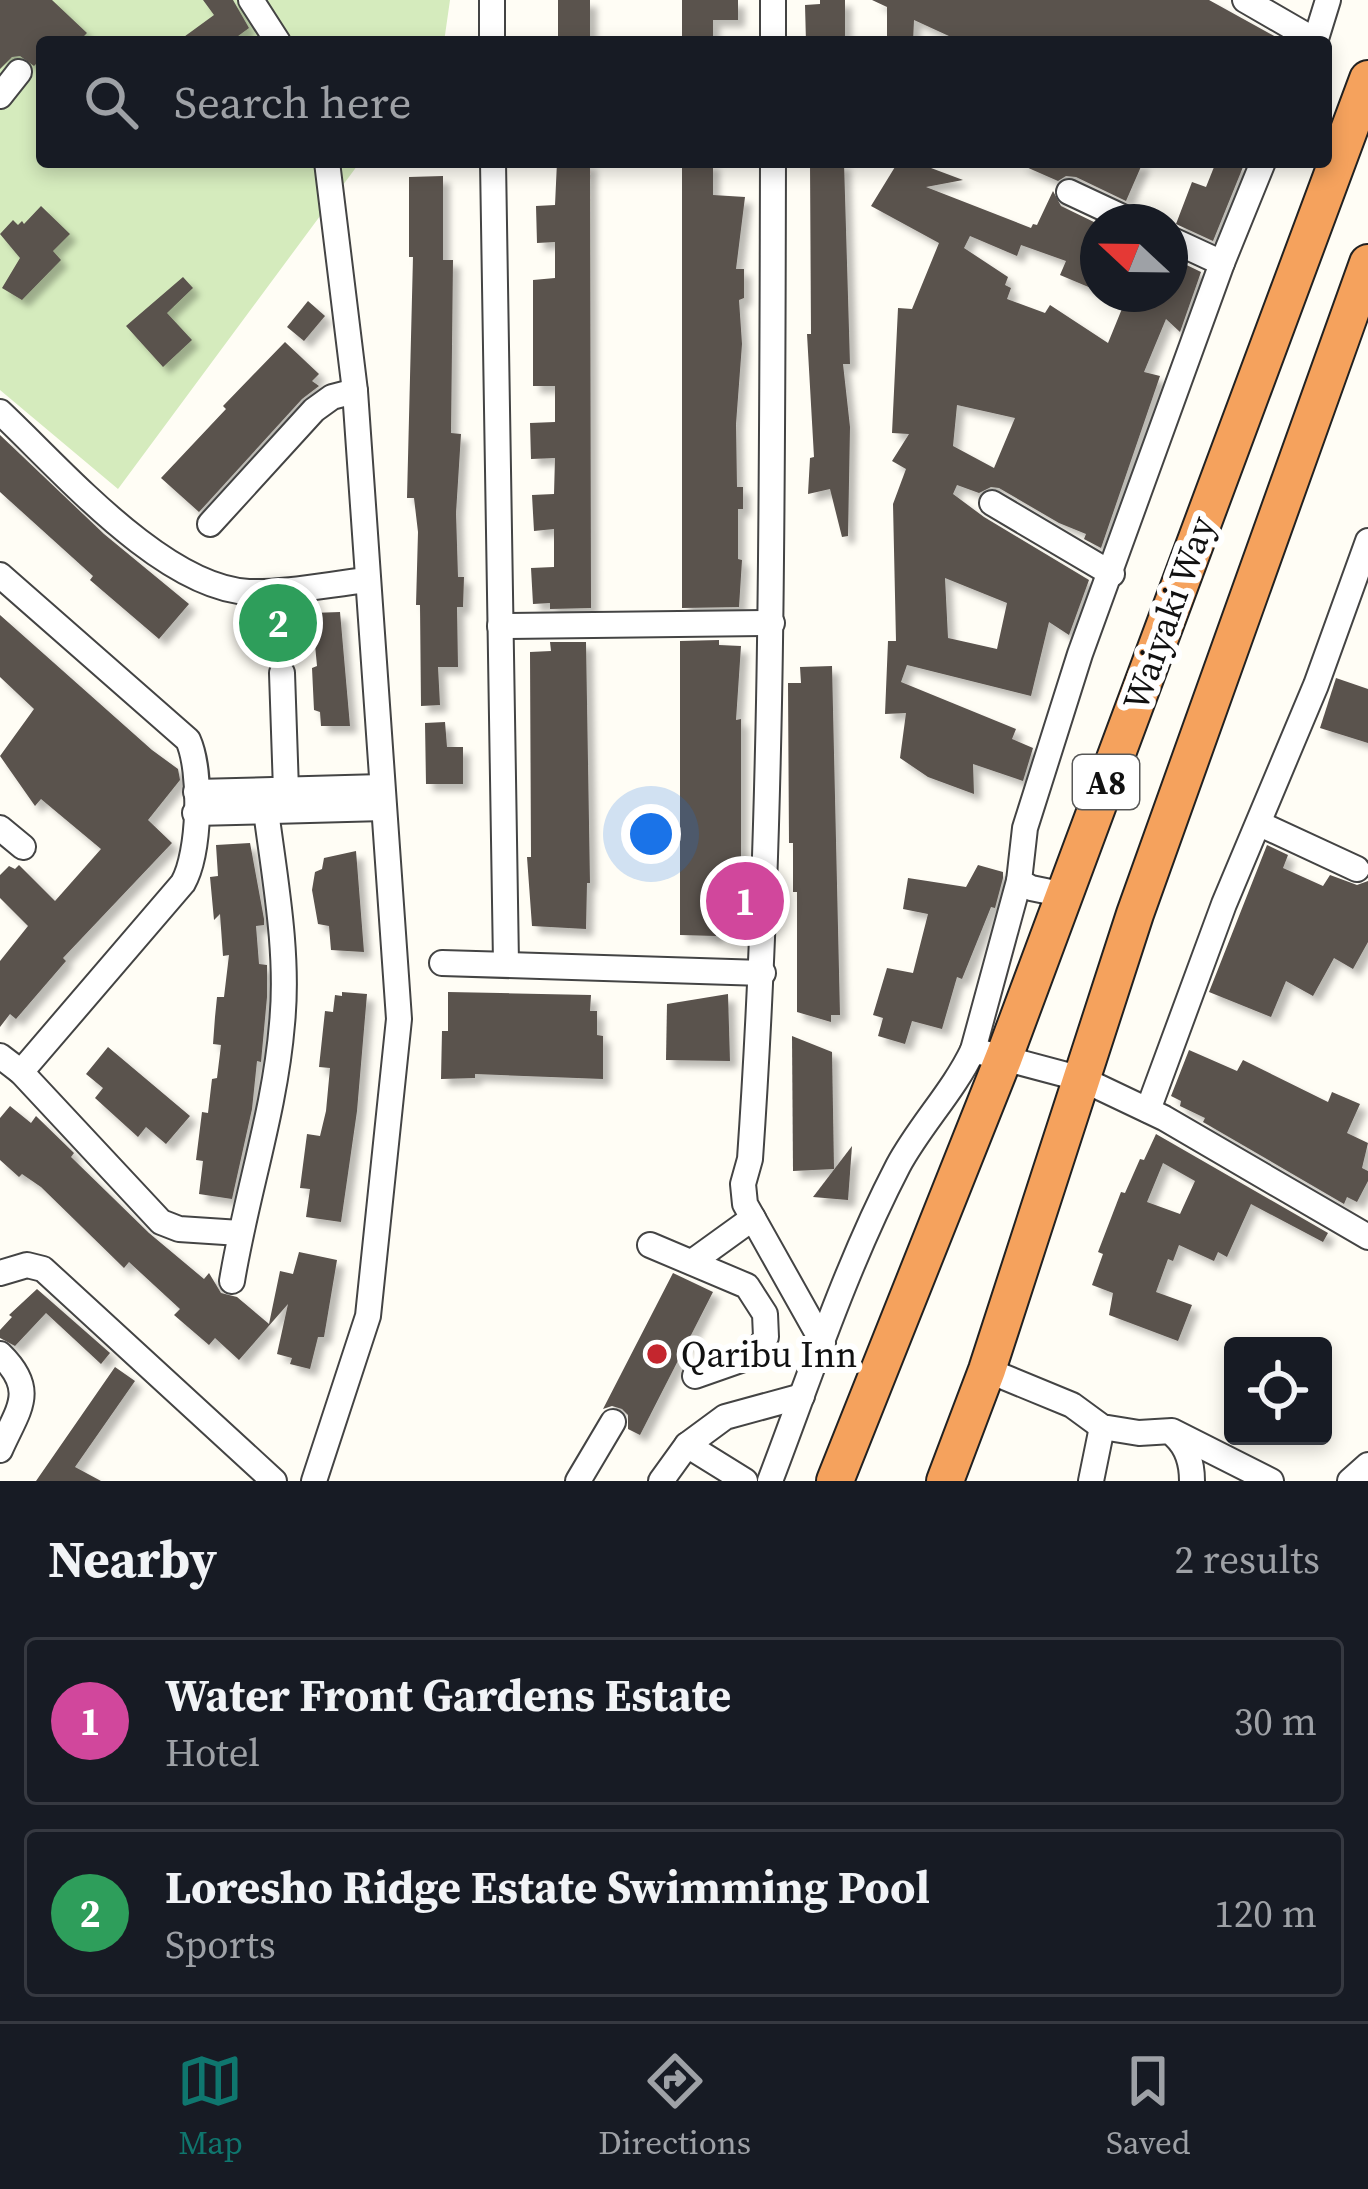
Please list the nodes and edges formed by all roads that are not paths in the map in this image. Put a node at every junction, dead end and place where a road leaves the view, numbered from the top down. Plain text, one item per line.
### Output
1 (251, 0) edge
2 (492, 0) edge
3 (772, 0) edge
4 (1245, 0) edge
5 (1328, 0) edge
6 (274, 36) edge
7 (492, 36) edge
8 (772, 36) edge
9 (1306, 36) edge
10 (1318, 36) edge
11 (20, 72) dead end
12 (1368, 79) edge
13 (0, 96) edge
14 (328, 168) edge
15 (493, 168) edge
16 (772, 168) edge
17 (1261, 168) edge
18 (1070, 192) dead end
19 (1095, 204) edge
20 (1188, 247) edge
21 (1368, 262) edge
22 (1222, 263) junction
23 (1261, 364) junction
24 (1323, 388) junction
25 (355, 391) junction
26 (0, 412) edge
27 (992, 502) dead end
28 (210, 524) dead end
29 (1368, 541) edge
30 (1112, 574) junction
31 (0, 575) edge
32 (368, 580) junction
33 (772, 622) junction
34 (500, 626) junction
35 (282, 673) dead end
36 (286, 790) junction
37 (383, 798) junction
38 (195, 802) junction
39 (266, 811) junction
40 (1259, 824) junction
41 (0, 828) edge
42 (23, 847) dead end
43 (1357, 869) dead end
44 (1019, 881) junction
45 (1065, 895) junction
46 (442, 963) dead end
47 (506, 963) junction
48 (763, 973) junction
49 (989, 1053) junction
50 (10, 1064) edge
51 (1082, 1079) junction
52 (1148, 1110) junction
53 (753, 1218) junction
54 (240, 1232) junction
55 (1368, 1237) edge
56 (650, 1245) dead end
57 (692, 1262) junction
58 (0, 1273) edge
59 (232, 1281) dead end
60 (823, 1343) junction
61 (0, 1354) edge
62 (987, 1370) junction
63 (695, 1376) dead end
64 (802, 1396) junction
65 (613, 1421) dead end
66 (1102, 1427) junction
67 (1168, 1431) junction
68 (687, 1445) junction
69 (0, 1450) edge
70 (1368, 1466) edge
71 (274, 1481) edge
72 (314, 1481) edge
73 (578, 1481) edge
74 (662, 1481) edge
75 (744, 1481) edge
76 (770, 1481) edge
77 (835, 1481) edge
78 (946, 1481) edge
79 (1091, 1481) edge
80 (1192, 1481) edge
81 (1270, 1481) edge
82 (1350, 1481) edge

1 - 6 street
2 - 7 street
3 - 8 street
4 - 9 street
5 - 10 street
11 - 13 street
12 - 23 highway, Waiyaki Way / A8
14 - 25 street
15 - 34 street
16 - 33 street
17 - 22 street
18 - 19 street
20 - 22 street
21 - 24 highway, Waiyaki Way / A8
22 - 30 street
23 - 24 highway
23 - 45 highway, Waiyaki Way / A8
24 - 51 highway, Waiyaki Way / A8
25 - 28 street
25 - 32 street
26 - 32 street
27 - 30 street
29 - 40 street
30 - 44 street
31 - 38 street
32 - 37 street
33 - 34 street
33 - 48 street
34 - 47 street
35 - 36 street
36 - 37 street
36 - 38 street
37 - 39 street
37 - 72 street
38 - 39 street
38 - 50 street
39 - 54 street
40 - 43 street
40 - 52 street
41 - 42 street
44 - 45 street
44 - 49 street
45 - 49 highway, Waiyaki Way / A8
46 - 47 street
47 - 48 street
48 - 53 street
49 - 51 street
49 - 60 street
49 - 77 highway, Waiyaki Way / A8
50 - 54 street
51 - 52 street
51 - 62 highway, Waiyaki Way / A8
52 - 55 street
53 - 57 street
53 - 60 street
54 - 59 street
56 - 57 street
57 - 63 street
58 - 71 street
60 - 64 street
61 - 69 street
62 - 66 street
62 - 78 highway, Waiyaki Way / A8
64 - 68 street
64 - 76 street
65 - 73 street
66 - 67 street
66 - 79 street
67 - 80 street
67 - 81 street
68 - 74 street
68 - 75 street
70 - 82 street

